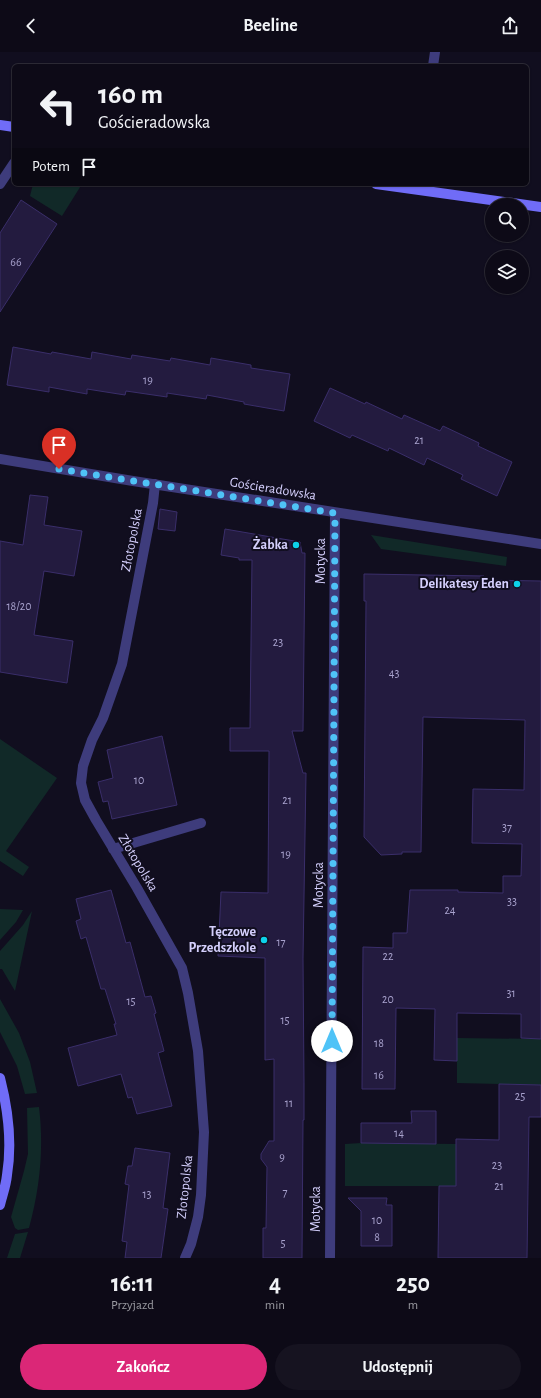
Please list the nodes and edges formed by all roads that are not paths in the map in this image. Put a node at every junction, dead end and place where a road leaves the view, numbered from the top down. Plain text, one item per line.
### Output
1 (435, 52) edge
2 (433, 64) edge
3 (0, 125) edge
4 (12, 127) edge
5 (12, 166) edge
6 (0, 184) edge
7 (401, 186) edge
8 (413, 187) edge
9 (541, 207) edge
10 (0, 459) edge
11 (155, 484) junction
12 (335, 513) junction
13 (541, 544) edge
14 (201, 823) dead end
15 (113, 849) junction
16 (0, 1078) edge
17 (0, 1206) edge
18 (185, 1258) edge
19 (330, 1258) edge

1 - 2 street
3 - 4 street
5 - 6 street
7 - 8 street
8 - 9 street
10 - 11 street, Gościeradowska
11 - 12 street, Gościeradowska
11 - 15 street, Złotopolska
12 - 13 street, Gościeradowska
12 - 19 street, Motycka
14 - 15 street
15 - 18 street, Złotopolska
16 - 17 street

